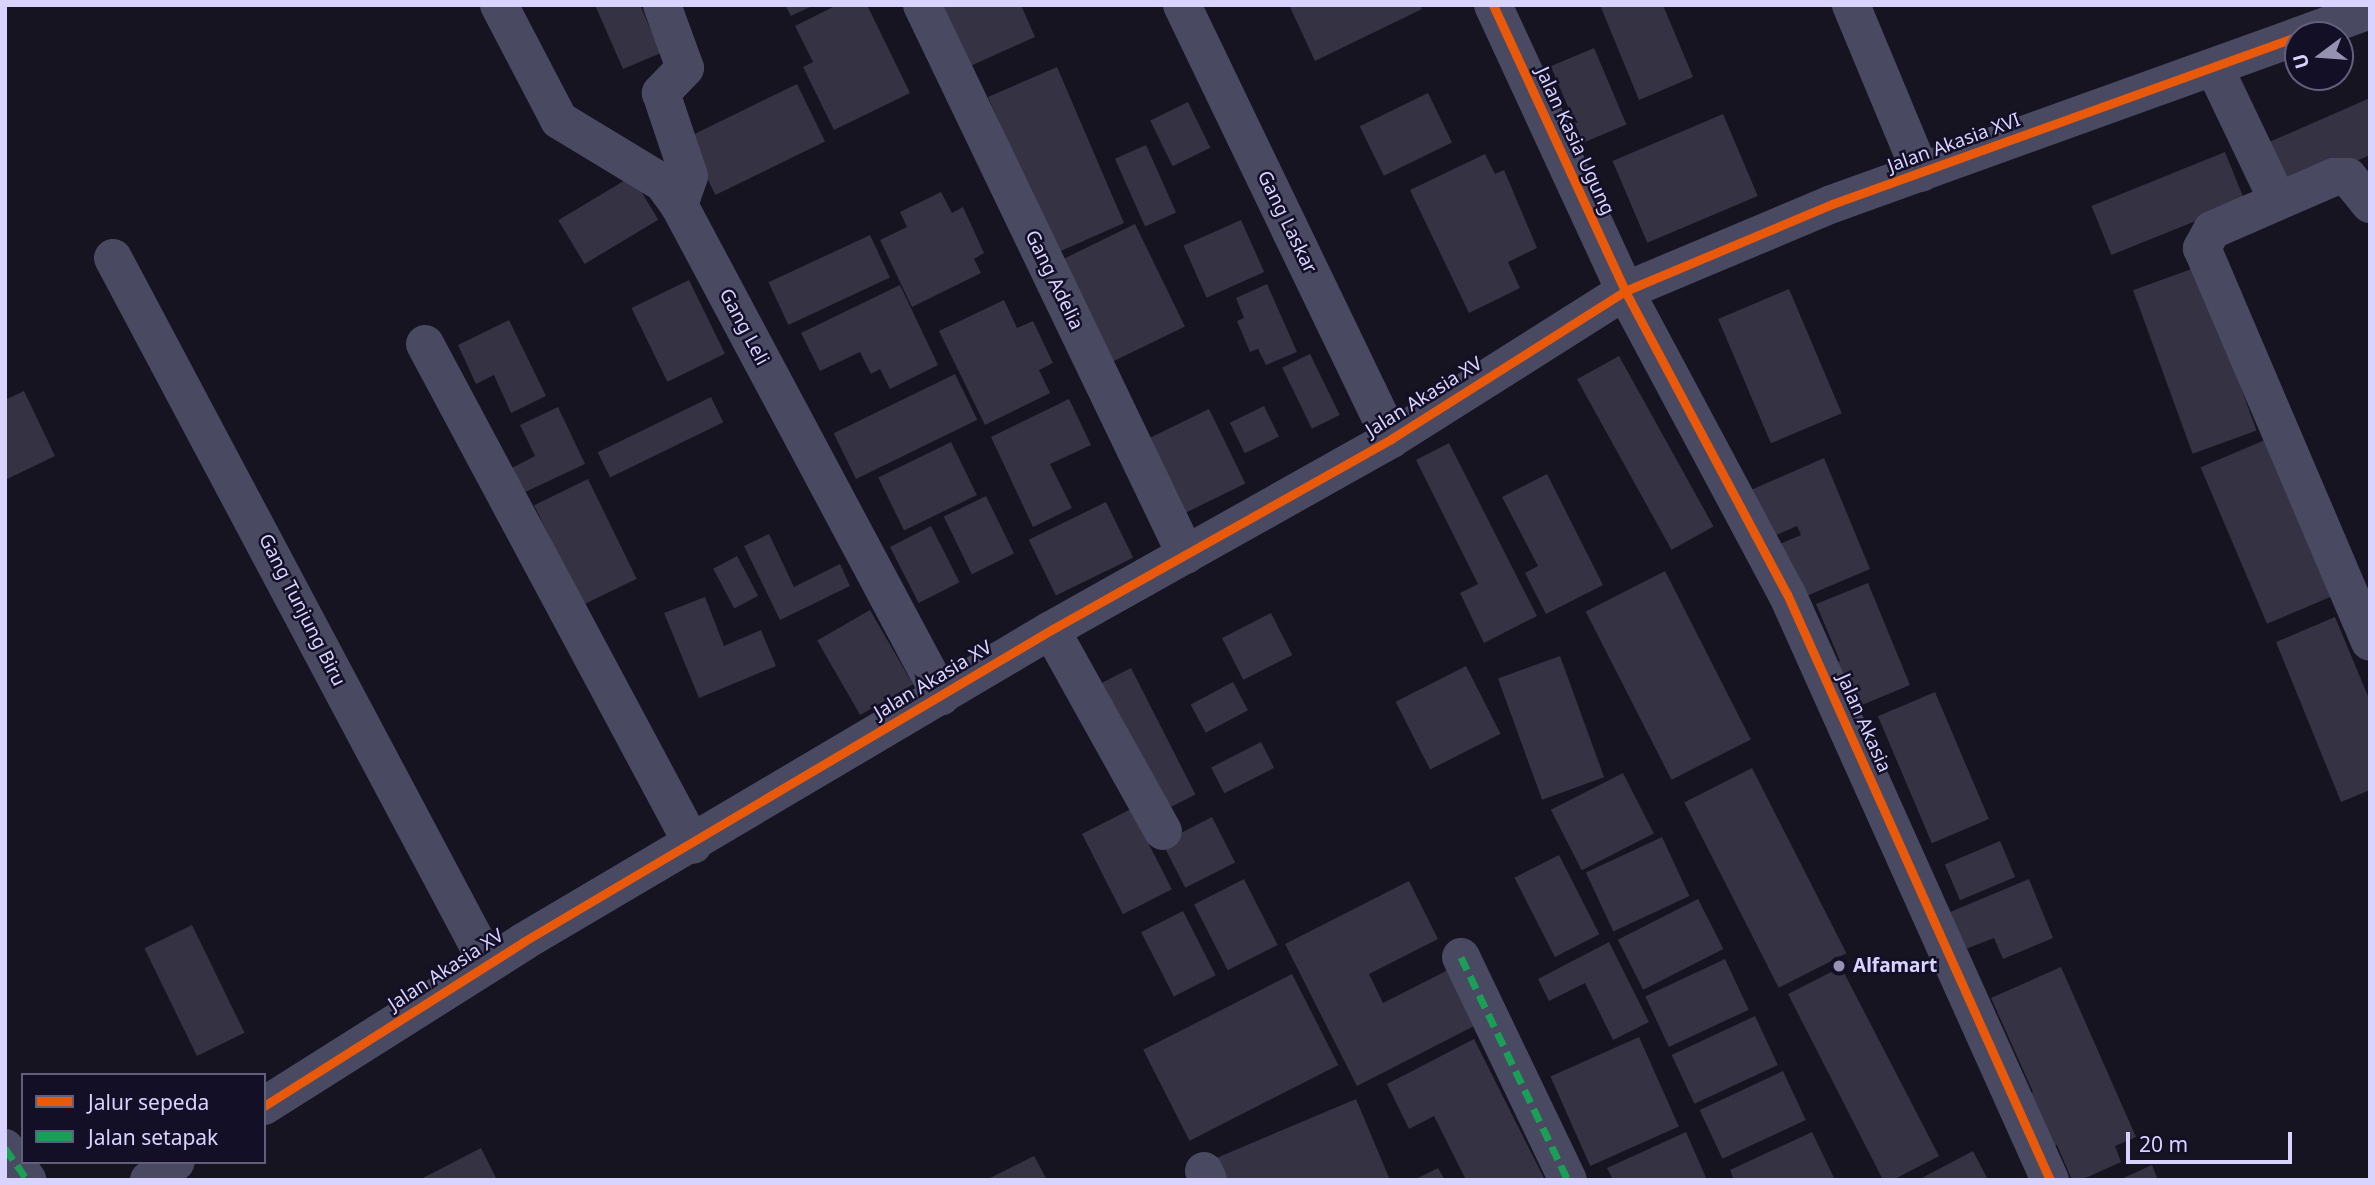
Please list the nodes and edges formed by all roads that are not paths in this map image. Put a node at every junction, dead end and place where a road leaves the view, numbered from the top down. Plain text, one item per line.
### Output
1 (499, 5) edge
2 (663, 5) edge
3 (922, 5) edge
4 (1182, 5) edge
5 (1493, 5) edge
6 (1851, 5) edge
7 (2363, 9) edge
8 (2335, 21) edge
9 (2284, 42) edge
10 (2214, 66) junction
11 (1921, 173) junction
12 (2278, 201) junction
13 (2370, 204) edge
14 (679, 205) junction
15 (113, 258) dead end
16 (1625, 291) junction
17 (425, 344) dead end
18 (1391, 439) junction
19 (1185, 555) junction
20 (1051, 630) junction
21 (2370, 642) edge
22 (941, 696) junction
23 (1163, 831) dead end
24 (692, 845) junction
25 (1461, 957) dead end
26 (488, 964) junction
27 (266, 1105) edge
28 (5, 1148) edge
29 (173, 1164) edge
30 (27, 1180) edge
31 (149, 1180) edge
32 (1568, 1180) edge
33 (2050, 1180) edge

1 - 14 street, Gang Leli
2 - 14 street
3 - 19 street, Gang Adelia
4 - 18 street, Gang Laskar
5 - 16 street, Jalan Kasia Ugung
6 - 11 street
7 - 8 street, Jalan Akasia XVI
9 - 10 street, Jalan Akasia XVI
10 - 11 street, Jalan Akasia XVI
10 - 12 street
11 - 16 street, Jalan Akasia XVI
12 - 13 street
12 - 21 street
14 - 22 street, Gang Leli
15 - 26 street, Gang Tunjung Biru
16 - 18 street, Jalan Akasia XV
16 - 33 street, Jalan Akasia
17 - 24 street
18 - 19 street, Jalan Akasia XV
19 - 20 street, Jalan Akasia XV
20 - 22 street, Jalan Akasia XV
20 - 23 street
22 - 24 street, Jalan Akasia XV
24 - 26 street, Jalan Akasia XV
25 - 32 street
26 - 27 street, Jalan Akasia XV
28 - 30 street
29 - 31 street

